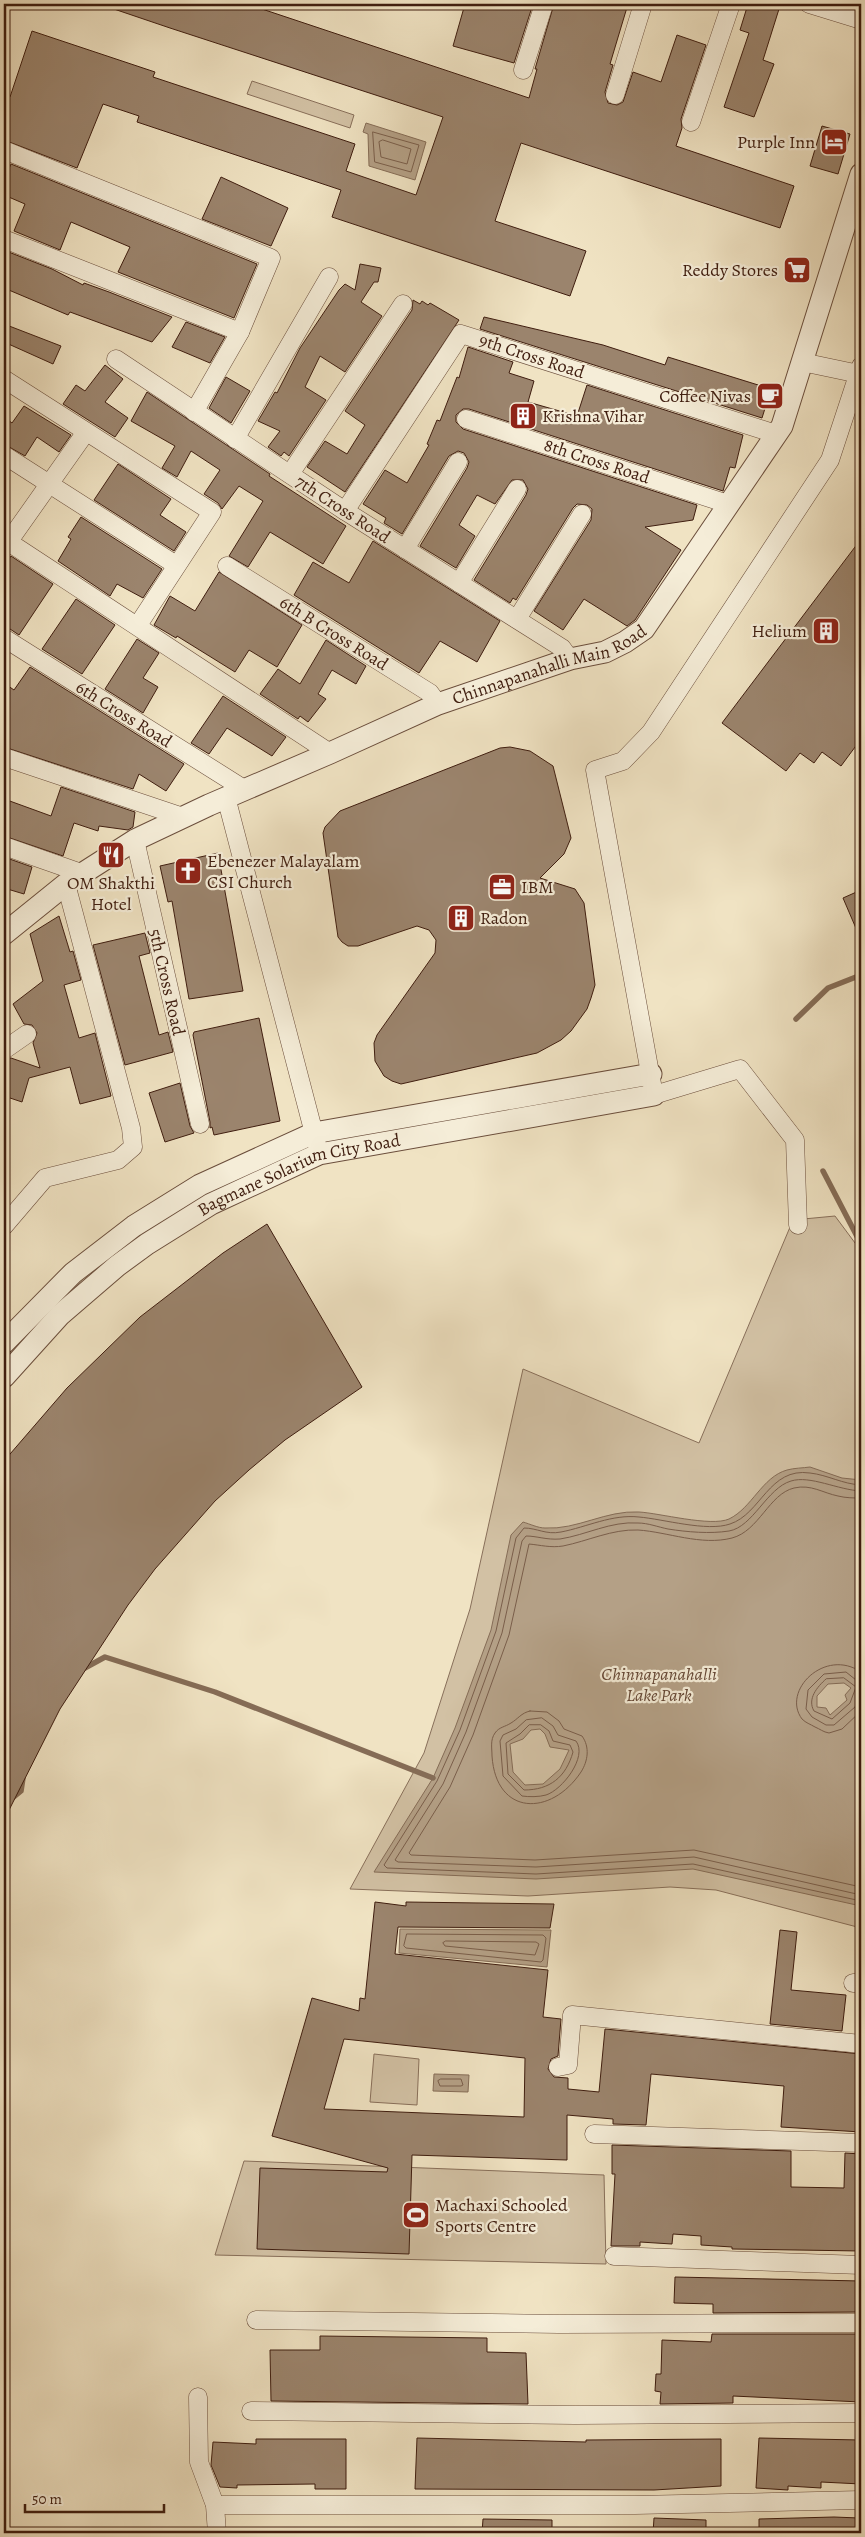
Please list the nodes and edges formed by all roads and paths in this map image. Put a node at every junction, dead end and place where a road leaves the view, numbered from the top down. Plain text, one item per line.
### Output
1 (544, 4) edge
2 (643, 4) edge
3 (731, 4) edge
4 (818, 5) edge
5 (861, 20) edge
6 (523, 70) dead end
7 (615, 95) dead end
8 (691, 122) dead end
9 (4, 150) edge
10 (861, 174) edge
11 (4, 240) edge
12 (329, 277) dead end
13 (403, 304) dead end
14 (240, 332) junction
15 (116, 360) dead end
16 (802, 362) junction
17 (860, 370) edge
18 (4, 379) edge
19 (194, 412) junction
20 (466, 418) dead end
21 (86, 432) junction
22 (776, 434) junction
23 (235, 439) junction
24 (4, 455) edge
25 (458, 462) dead end
26 (290, 474) junction
27 (49, 484) junction
28 (517, 490) dead end
29 (728, 504) junction
30 (345, 511) junction
31 (582, 514) dead end
32 (5, 543) edge
33 (405, 549) junction
34 (176, 565) junction
35 (227, 566) dead end
36 (459, 583) junction
37 (517, 619) junction
38 (138, 625) junction
39 (4, 638) edge
40 (570, 659) junction
41 (438, 704) junction
42 (330, 754) junction
43 (4, 757) edge
44 (235, 793) junction
45 (183, 818) junction
46 (135, 840) junction
47 (4, 846) edge
48 (75, 879) junction
49 (5, 932) edge
50 (27, 1034) dead end
51 (4, 1050) edge
52 (651, 1074) junction
53 (654, 1095) junction
54 (200, 1124) dead end
55 (314, 1133) junction
56 (319, 1154) junction
57 (798, 1225) dead end
58 (4, 1226) edge
59 (4, 1343) edge
60 (4, 1377) edge
61 (861, 2044) edge
62 (558, 2067) dead end
63 (594, 2134) dead end
64 (861, 2143) edge
65 (614, 2256) dead end
66 (861, 2265) edge
67 (256, 2320) dead end
68 (861, 2323) edge
69 (198, 2397) dead end
70 (251, 2411) dead end
71 (861, 2413) edge
72 (861, 2500) edge
73 (215, 2506) junction
74 (217, 2533) edge

1 - 6 street
2 - 7 street
3 - 8 street
4 - 5 street
9 - 14 street
10 - 16 street, Chinnapanahalli Main Road
11 - 14 street
12 - 23 street
13 - 26 street
14 - 19 street
15 - 19 street, 7th Cross Road
16 - 17 street
16 - 22 street, Chinnapanahalli Main Road
17 - 52 street
18 - 21 street
19 - 23 street, 7th Cross Road
20 - 29 street, 8th Cross Road
21 - 27 street
21 - 34 street
22 - 29 street, Chinnapanahalli Main Road
22 - 30 street, 9th Cross Road
23 - 26 street, 7th Cross Road
24 - 27 street
25 - 33 street
26 - 30 street, 7th Cross Road
27 - 32 street
27 - 34 street
28 - 36 street
29 - 40 street, Chinnapanahalli Main Road
30 - 33 street, 7th Cross Road
31 - 37 street
32 - 38 street
33 - 36 street, 7th Cross Road
34 - 38 street
35 - 41 street, 6th B Cross Road
36 - 37 street, 7th Cross Road
37 - 40 street, 7th Cross Road
38 - 42 street
39 - 44 street, 6th Cross Road
40 - 41 street, Chinnapanahalli Main Road
41 - 42 street, Chinnapanahalli Main Road
42 - 44 street, Chinnapanahalli Main Road
43 - 45 street
44 - 45 street, Chinnapanahalli Main Road
44 - 55 street
45 - 46 street, Chinnapanahalli Main Road
46 - 48 street, Chinnapanahalli Main Road
46 - 54 street, 5th Cross Road
47 - 48 street
48 - 49 street, Chinnapanahalli Main Road
48 - 58 street
50 - 51 street
52 - 53 street
52 - 55 street, Bagmane Solarium City Road
53 - 56 street, Bagmane Solarium City Road
53 - 57 street
55 - 56 street
55 - 59 street, Bagmane Solarium City Road
56 - 60 street, Bagmane Solarium City Road
61 - 62 street
63 - 64 street
65 - 66 street
67 - 68 street
69 - 73 street
70 - 71 street
72 - 73 street
73 - 74 street

